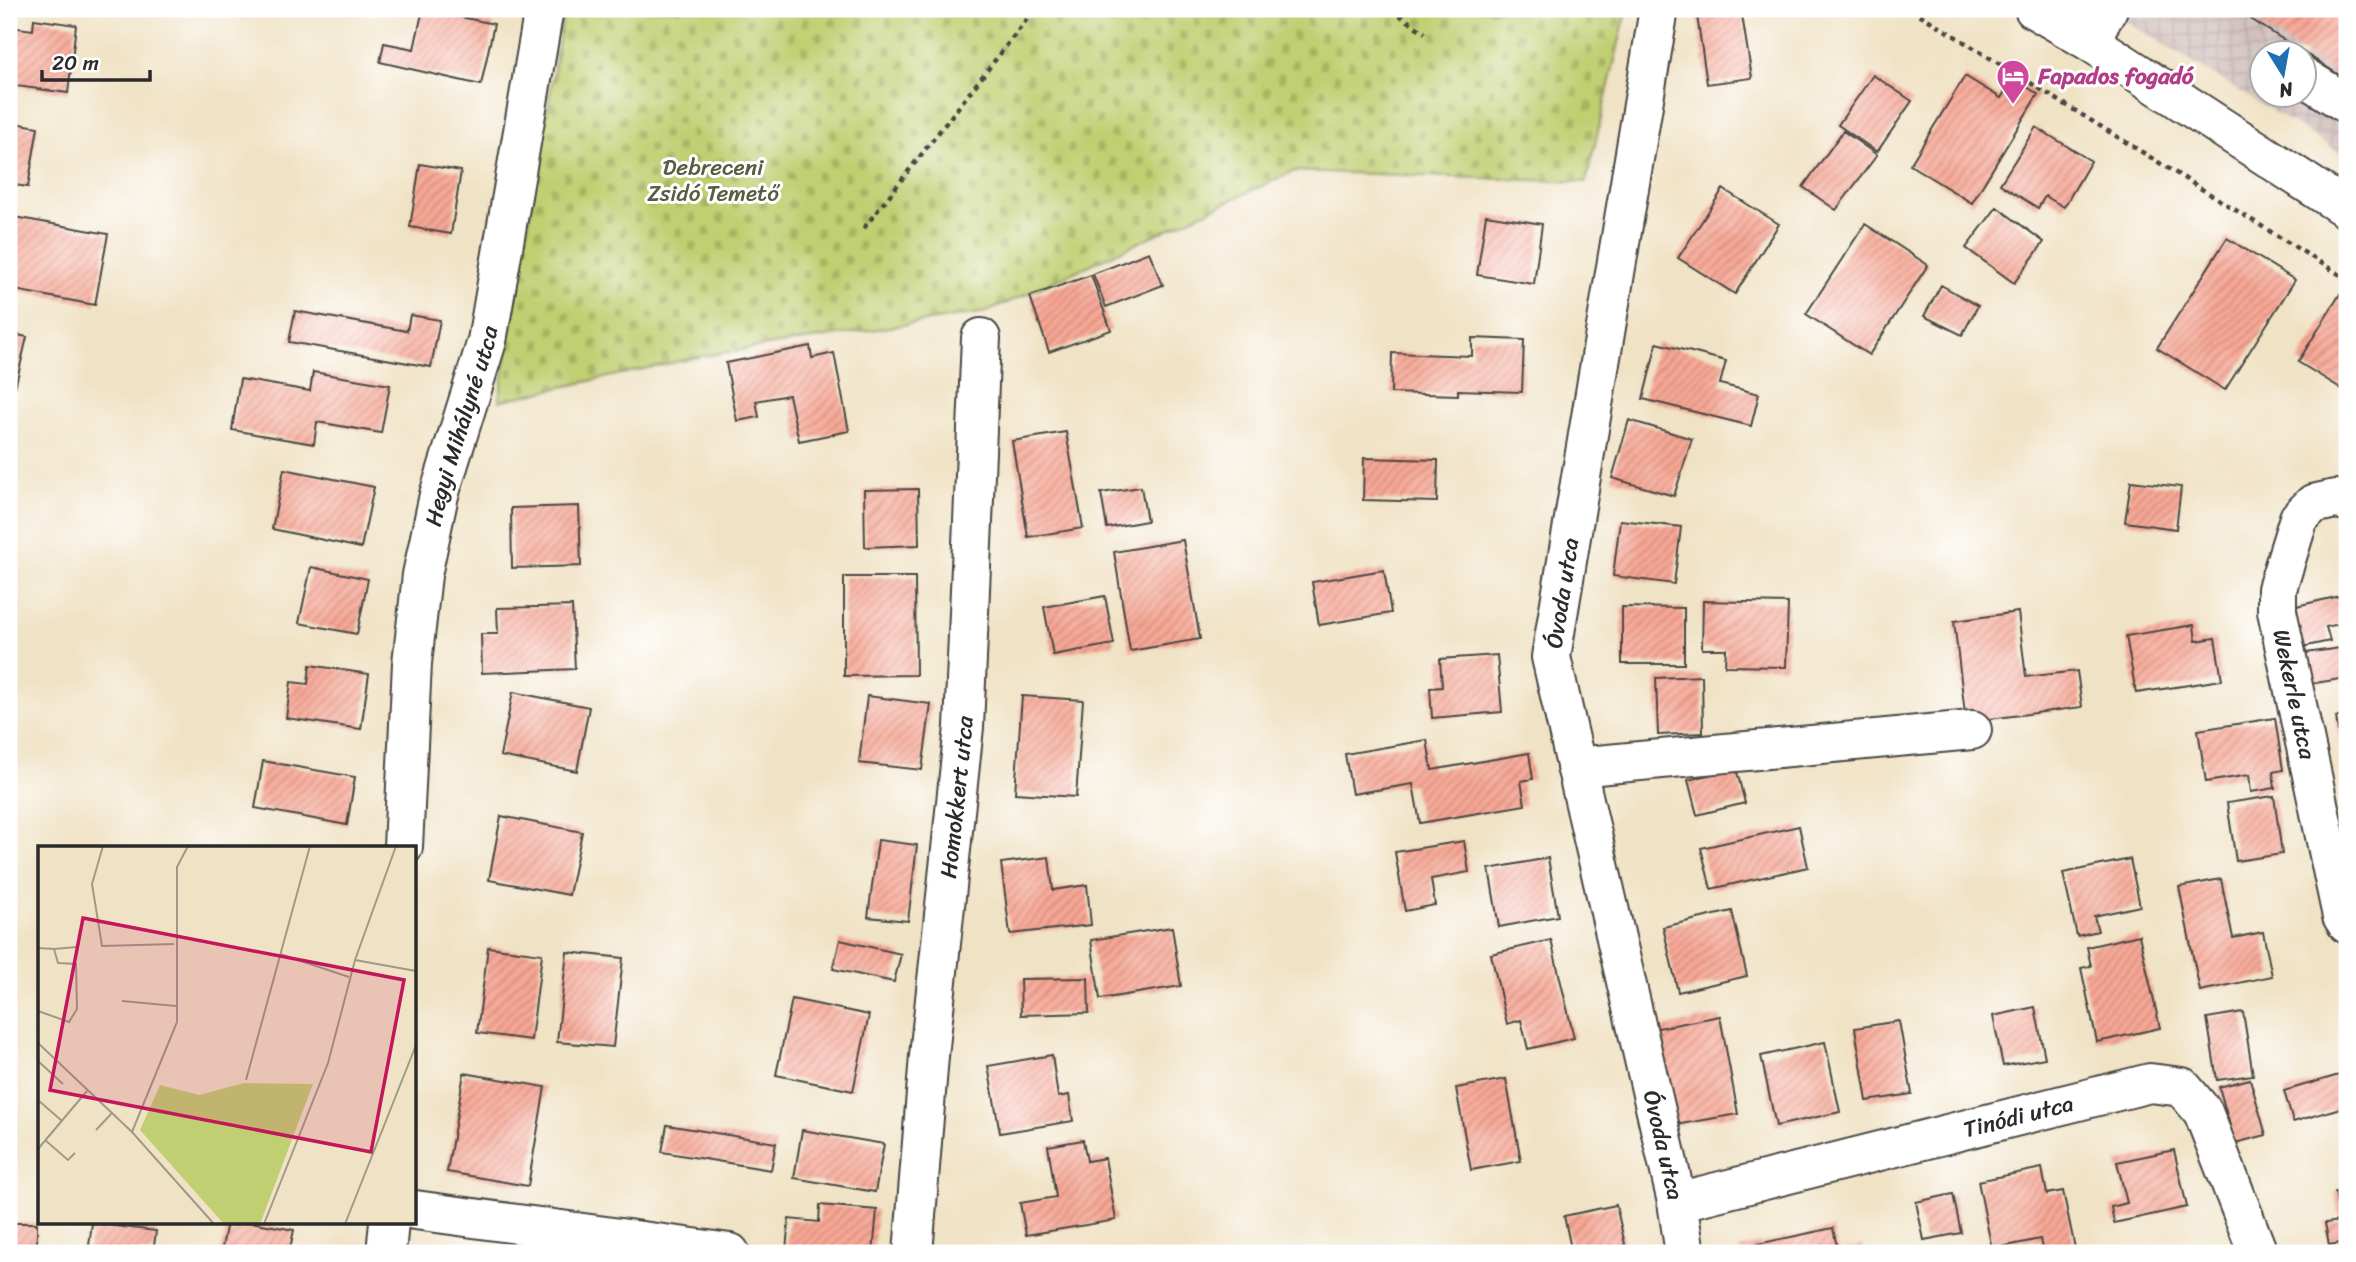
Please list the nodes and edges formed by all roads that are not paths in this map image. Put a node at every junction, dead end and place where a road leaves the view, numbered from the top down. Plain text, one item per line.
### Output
1 (544, 9) edge
2 (1659, 9) edge
3 (2034, 9) edge
4 (2108, 9) edge
5 (2089, 41) junction
6 (2318, 86) edge
7 (2347, 104) edge
8 (2347, 209) edge
9 (981, 338) dead end
10 (2347, 501) edge
11 (1972, 730) dead end
12 (1576, 767) junction
13 (403, 846) edge
14 (2347, 924) edge
15 (1677, 1202) junction
16 (416, 1210) edge
17 (389, 1224) edge
18 (386, 1253) edge
19 (730, 1253) edge
20 (913, 1253) edge
21 (1685, 1253) edge
22 (2258, 1253) edge

1 - 13 street, Hegyi Mihályné utca
2 - 12 street, Óvoda utca
3 - 5 street
4 - 5 street
5 - 8 street
6 - 7 street
9 - 20 street, Homokkert utca
10 - 14 street, Wekerle utca
11 - 12 street
12 - 15 street, Óvoda utca
15 - 21 street, Óvoda utca
15 - 22 street, Tinódi utca
16 - 19 street
17 - 18 street

